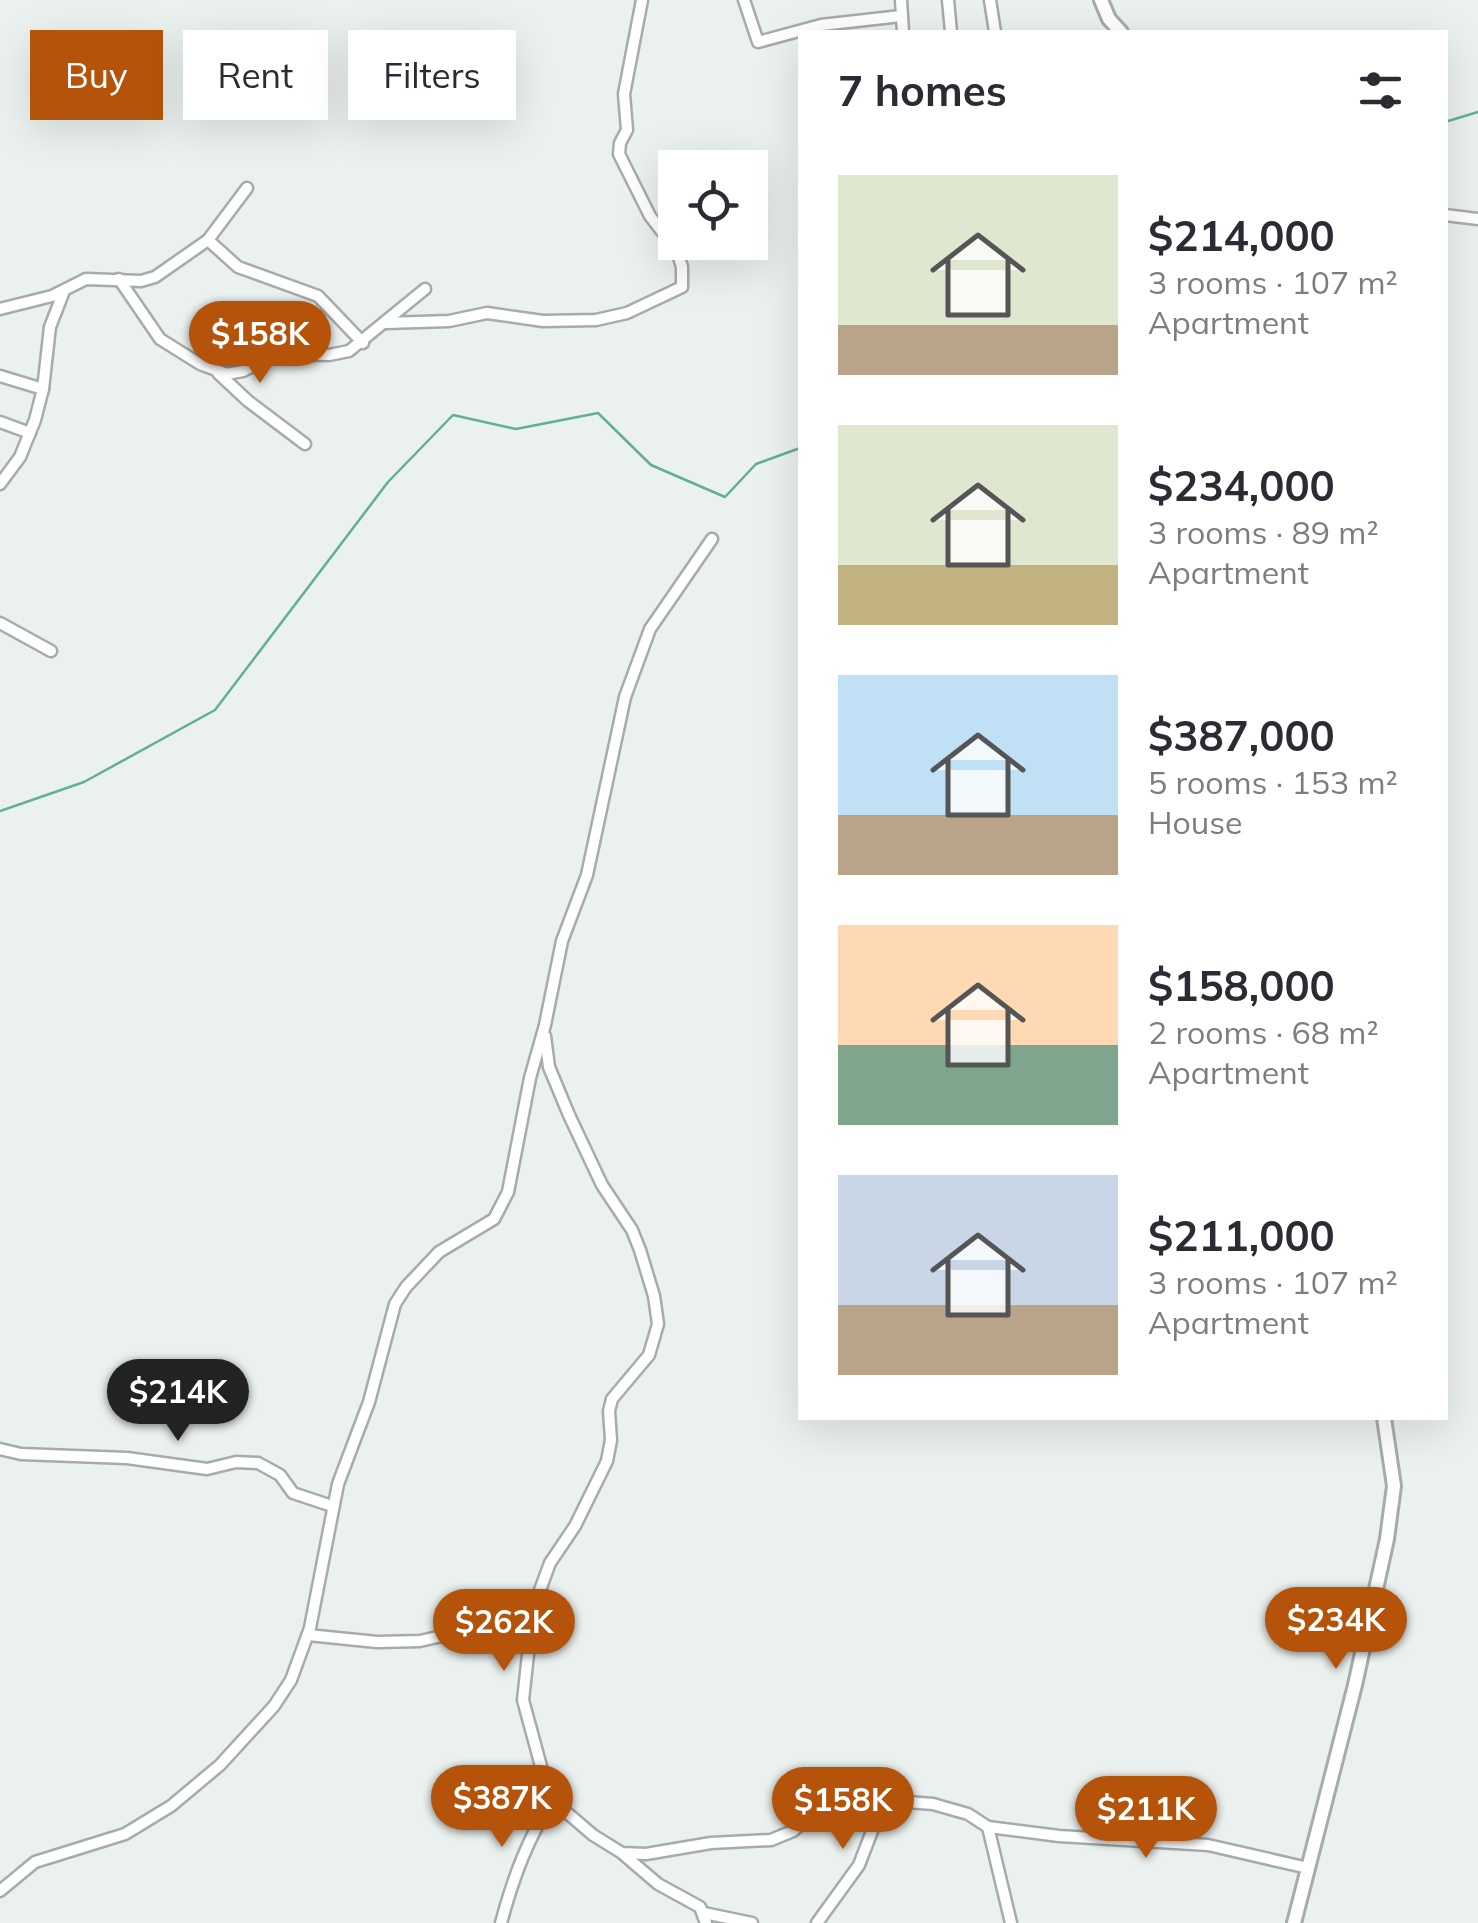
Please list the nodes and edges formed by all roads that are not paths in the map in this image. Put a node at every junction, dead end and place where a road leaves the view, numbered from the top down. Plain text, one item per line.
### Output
1 (642, 0) edge
2 (744, 0) edge
3 (901, 0) edge
4 (948, 0) edge
5 (990, 0) edge
6 (1101, 0) edge
7 (901, 16) junction
8 (802, 30) edge
9 (903, 30) edge
10 (952, 30) edge
11 (995, 30) edge
12 (1119, 30) edge
13 (798, 31) edge
14 (248, 188) dead end
15 (1448, 215) edge
16 (1478, 220) edge
17 (208, 240) junction
18 (119, 279) junction
19 (426, 289) dead end
20 (64, 291) junction
21 (52, 296) junction
22 (0, 310) edge
23 (56, 310) junction
24 (386, 323) junction
25 (362, 343) junction
26 (217, 372) junction
27 (0, 376) edge
28 (43, 390) junction
29 (0, 422) edge
30 (30, 433) junction
31 (305, 444) dead end
32 (0, 484) edge
33 (712, 539) dead end
34 (0, 623) edge
35 (51, 651) dead end
36 (545, 1026) junction
37 (1384, 1420) edge
38 (0, 1448) edge
39 (332, 1506) junction
40 (534, 1608) junction
41 (308, 1636) junction
42 (553, 1798) junction
43 (892, 1802) junction
44 (988, 1827) junction
45 (622, 1854) junction
46 (1308, 1868) junction
47 (0, 1890) edge
48 (705, 1918) edge
49 (821, 1920) edge
50 (501, 1923) edge
51 (752, 1923) edge
52 (1011, 1923) edge
53 (1294, 1923) edge

1 - 24 street
2 - 13 street
3 - 7 street
4 - 10 street
5 - 11 street
6 - 12 street
7 - 8 street
7 - 9 street
14 - 17 street
15 - 16 street
17 - 18 street
17 - 25 street
18 - 20 street
18 - 26 street
19 - 24 street
20 - 21 street
20 - 23 street
21 - 22 street
21 - 23 street
23 - 28 street
24 - 25 street
25 - 26 street
26 - 31 street
27 - 28 street
28 - 30 street
29 - 30 street
30 - 32 street
33 - 36 street
34 - 35 street
36 - 39 street
36 - 40 street
37 - 46 street
38 - 39 street
39 - 41 street
40 - 41 street
40 - 42 street
41 - 47 street
42 - 45 street
42 - 50 street
43 - 44 street
43 - 45 street
43 - 49 street
44 - 46 street
44 - 52 street
45 - 48 street
46 - 53 street
48 - 51 street

